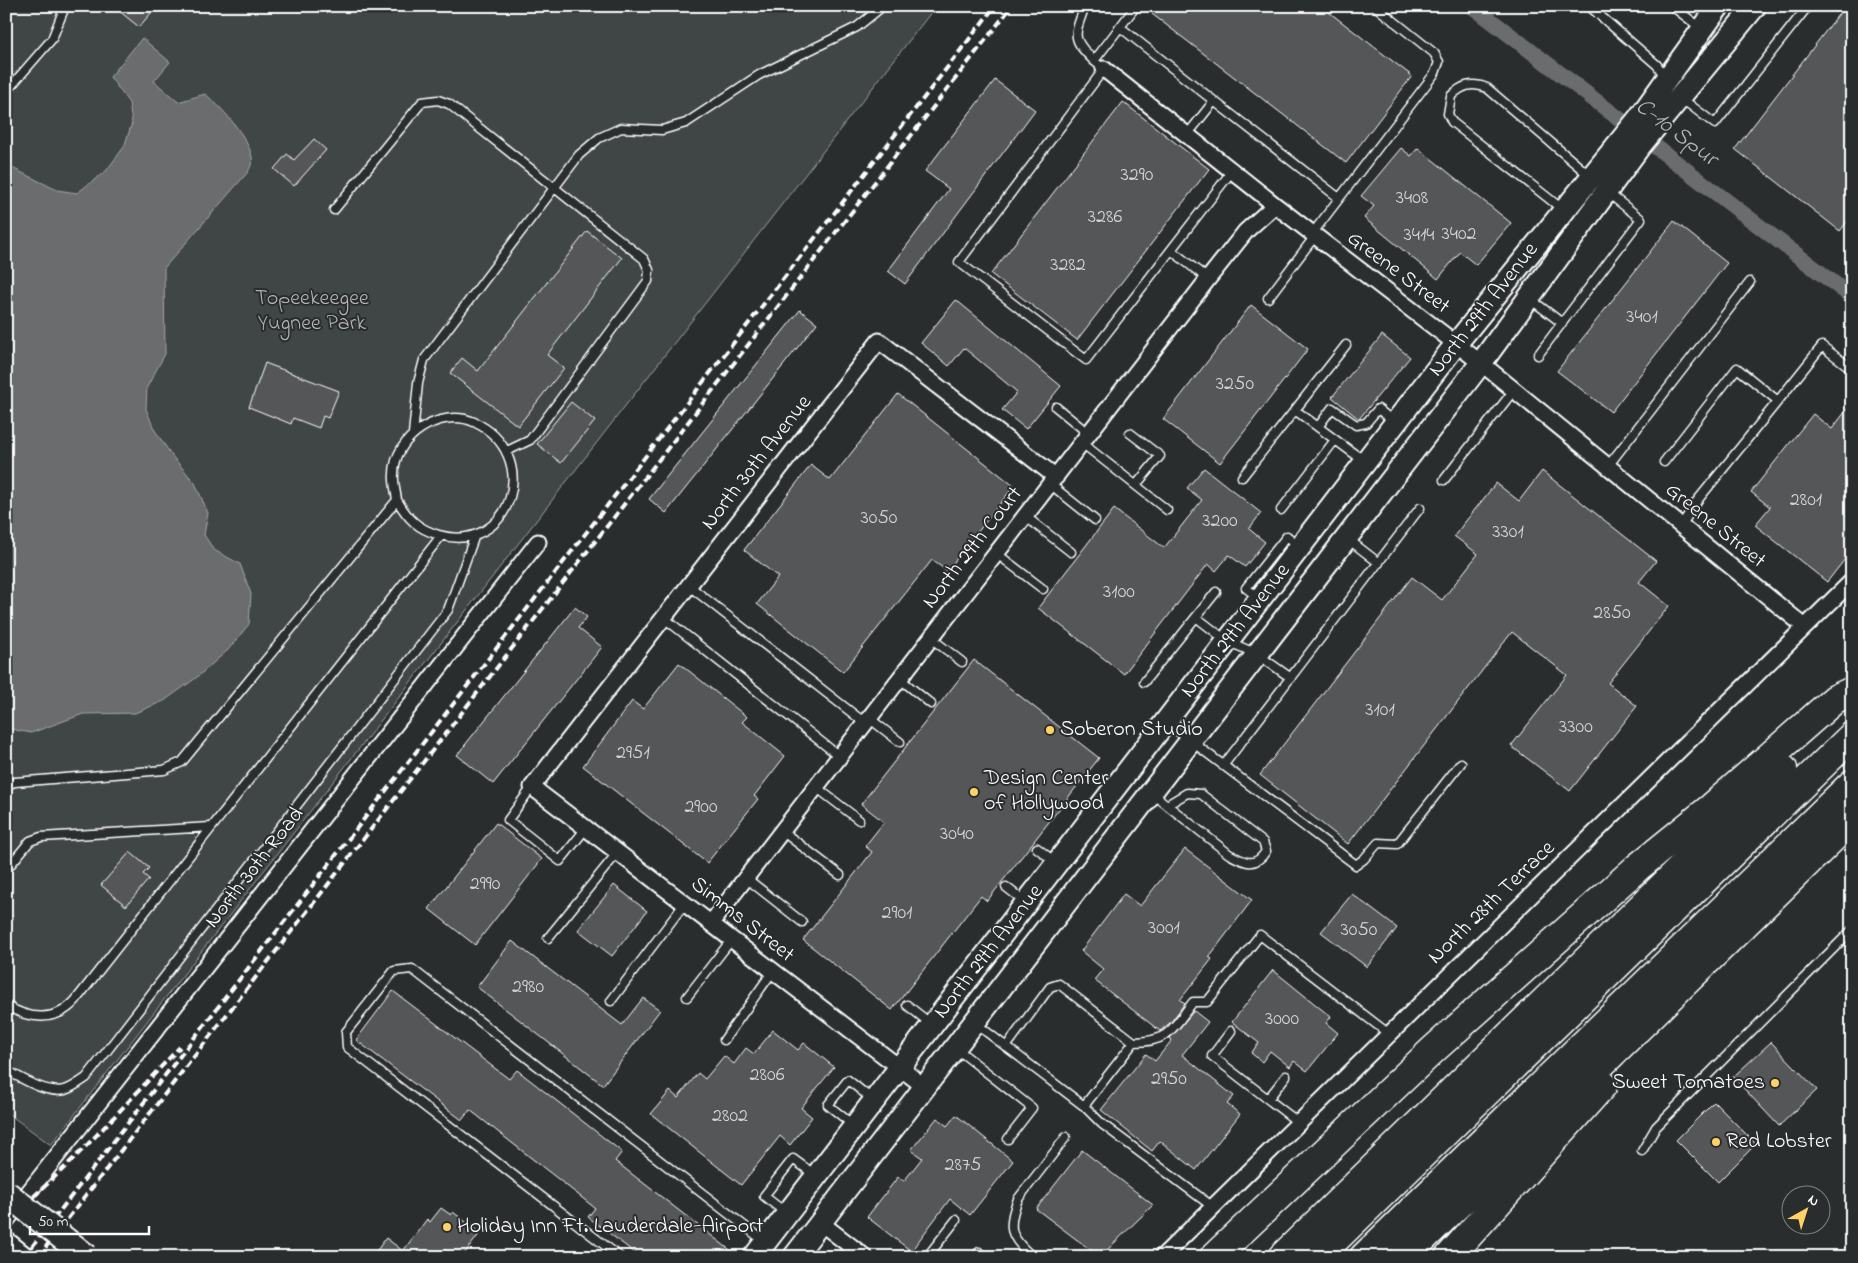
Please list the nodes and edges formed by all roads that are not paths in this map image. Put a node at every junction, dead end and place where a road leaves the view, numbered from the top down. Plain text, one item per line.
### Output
1 (63, 6) edge
2 (883, 6) edge
3 (1085, 6) edge
4 (1136, 6) edge
5 (1375, 6) edge
6 (1589, 6) edge
7 (1672, 6) edge
8 (1719, 6) edge
9 (1755, 6) edge
10 (1808, 6) edge
11 (1120, 27) junction
12 (1702, 29) junction
13 (1099, 65) junction
14 (6, 85) edge
15 (1673, 88) junction
16 (1214, 101) junction
17 (1187, 135) junction
18 (1232, 171) junction
19 (1599, 184) junction
20 (554, 188) junction
21 (1339, 198) junction
22 (1275, 206) junction
23 (334, 210) dead end
24 (1564, 210) junction
25 (1314, 235) junction
26 (1171, 250) junction
27 (1208, 279) junction
28 (1750, 282) dead end
29 (1268, 298) dead end
30 (1529, 298) junction
31 (1562, 323) junction
32 (1456, 344) junction
33 (1346, 345) dead end
34 (1538, 355) dead end
35 (1481, 363) junction
36 (1852, 369) edge
37 (1514, 390) junction
38 (1778, 401) junction
39 (1056, 407) dead end
40 (1295, 410) junction
41 (1396, 423) junction
42 (1318, 427) junction
43 (1130, 433) dead end
44 (413, 434) junction
45 (1085, 438) junction
46 (1335, 440) junction
47 (507, 451) junction
48 (1366, 462) junction
49 (1664, 462) dead end
50 (1608, 466) junction
51 (1242, 477) dead end
52 (1053, 480) junction
53 (1444, 480) dead end
54 (1136, 485) junction
55 (397, 500) junction
56 (1420, 508) dead end
57 (1167, 510) dead end
58 (1281, 510) dead end
59 (1025, 516) junction
60 (1095, 520) dead end
61 (1681, 526) junction
62 (475, 535) junction
63 (441, 536) junction
64 (1347, 538) junction
65 (538, 542) dead end
66 (1071, 552) dead end
67 (996, 553) junction
68 (1379, 563) junction
69 (1852, 581) edge
70 (688, 585) junction
71 (1043, 589) dead end
72 (1216, 592) dead end
73 (1196, 617) junction
74 (663, 618) junction
75 (1804, 626) junction
76 (931, 638) junction
77 (1227, 642) junction
78 (1257, 654) junction
79 (962, 662) dead end
80 (899, 678) junction
81 (1291, 678) junction
82 (1144, 682) dead end
83 (1852, 691) edge
84 (1852, 701) edge
85 (932, 704) dead end
86 (867, 721) junction
87 (1165, 722) junction
88 (1852, 736) edge
89 (900, 742) dead end
90 (1190, 742) junction
91 (839, 756) junction
92 (1461, 763) dead end
93 (1223, 766) junction
94 (1852, 784) edge
95 (6, 785) edge
96 (532, 787) junction
97 (816, 787) junction
98 (1159, 799) junction
99 (1852, 819) edge
100 (860, 820) dead end
101 (211, 827) junction
102 (587, 828) junction
103 (782, 831) junction
104 (1037, 848) dead end
105 (618, 852) junction
106 (1057, 864) junction
107 (6, 870) edge
108 (840, 875) dead end
109 (746, 878) junction
110 (1784, 884) junction
111 (1006, 887) dead end
112 (685, 903) junction
113 (1027, 903) junction
114 (802, 922) dead end
115 (711, 923) junction
116 (1852, 930) edge
117 (548, 938) dead end
118 (732, 939) junction
119 (773, 971) junction
120 (687, 997) dead end
121 (611, 1001) dead end
122 (6, 1005) edge
123 (907, 1005) dead end
124 (974, 1023) junction
125 (933, 1025) junction
126 (1231, 1031) dead end
127 (1389, 1034) junction
128 (724, 1040) dead end
129 (1134, 1042) junction
130 (1006, 1047) junction
131 (955, 1048) junction
132 (900, 1068) junction
133 (6, 1070) edge
134 (1286, 1076) dead end
135 (924, 1087) junction
136 (1268, 1100) junction
137 (874, 1101) junction
138 (1084, 1106) junction
139 (1299, 1123) junction
140 (855, 1126) junction
141 (1066, 1137) dead end
142 (1008, 1139) dead end
143 (1642, 1151) dead end
144 (816, 1176) junction
145 (6, 1193) edge
146 (1213, 1207) junction
147 (787, 1214) junction
148 (956, 1220) dead end
149 (6, 1221) edge
150 (821, 1222) junction
151 (6, 1245) edge
152 (760, 1250) edge
153 (800, 1253) edge
154 (21, 1257) edge
155 (87, 1257) edge
156 (620, 1257) edge
157 (865, 1257) edge
158 (927, 1257) edge
159 (1032, 1257) edge
160 (1162, 1257) edge
161 (1214, 1257) edge
162 (1282, 1257) edge
163 (1317, 1257) edge
164 (1364, 1257) edge
165 (1404, 1257) edge
166 (1448, 1257) edge

1 - 14 lane
2 - 20 lane
3 - 13 lane
4 - 11 lane
5 - 21 lane
6 - 15 lane
7 - 12 lane
8 - 12 street, North 29th Avenue
9 - 15 street, North 29th Avenue
10 - 15 lane
11 - 13 lane
11 - 16 lane
12 - 15 street, North 29th Avenue
13 - 17 street, Greene Street
13 - 26 lane
15 - 19 street, North 29th Avenue
16 - 17 lane
16 - 21 lane
17 - 18 street, Greene Street
18 - 22 street, Greene Street
18 - 26 lane
19 - 24 street, North 29th Avenue
19 - 24 lane
19 - 30 street, North 29th Avenue
19 - 31 lane
20 - 23 lane
20 - 44 lane
20 - 47 lane
21 - 25 lane
22 - 25 street, Greene Street
22 - 27 street, North 29th Court
24 - 32 street, North 29th Avenue
25 - 29 lane
25 - 32 street, Greene Street
26 - 27 lane
27 - 45 street, North 29th Court
28 - 50 lane
30 - 31 lane
30 - 35 street, North 29th Avenue
31 - 34 lane
32 - 35 street, Greene Street
32 - 41 street, North 29th Avenue
33 - 40 lane
35 - 37 street, Greene Street
35 - 64 street, North 29th Avenue
36 - 38 lane
37 - 50 street, Greene Street
37 - 53 lane
38 - 49 lane
38 - 61 lane
39 - 45 lane
40 - 42 lane
40 - 51 lane
41 - 42 lane
41 - 48 street, North 29th Avenue
42 - 46 lane
43 - 54 lane
44 - 47 lane
44 - 55 lane
45 - 52 street, North 29th Court
45 - 54 lane
46 - 48 lane
46 - 58 lane
47 - 62 lane
48 - 77 street, North 29th Avenue
50 - 61 street, Greene Street
52 - 59 street, North 29th Court
52 - 60 lane
52 - 70 street, North 30th Avenue
54 - 57 lane
55 - 63 lane
55 - 95 lane
56 - 68 lane
59 - 66 lane
59 - 67 street, North 29th Court
61 - 75 street, Greene Street
62 - 63 lane
62 - 133 lane
63 - 101 lane
64 - 68 lane
64 - 78 street, North 29th Avenue
65 - 149 street, North 30th Road
67 - 71 lane
67 - 76 street, North 29th Court
68 - 81 lane
69 - 75 street, North 28th Terrace
70 - 74 street, North 30th Avenue
70 - 86 lane
72 - 73 lane
73 - 77 lane
73 - 82 lane
74 - 91 lane
74 - 96 street, North 30th Avenue
75 - 127 street, North 28th Terrace
76 - 79 lane
76 - 80 street, North 29th Court
77 - 78 lane
77 - 87 street, North 29th Avenue
78 - 81 lane
78 - 90 street, North 29th Avenue
80 - 85 lane
80 - 86 street, North 29th Court
81 - 93 lane
83 - 161 highway
84 - 162 highway
86 - 89 lane
86 - 91 street, North 29th Court
87 - 90 lane
87 - 106 street, North 29th Avenue
88 - 163 highway
90 - 93 lane
90 - 98 street, North 29th Avenue
91 - 97 street, North 29th Court
92 - 93 lane
94 - 164 highway
96 - 102 street, Simms Street
96 - 102 lane
97 - 100 lane
97 - 103 street, North 29th Court
98 - 98 lane
98 - 124 street, North 29th Avenue
99 - 110 highway
101 - 107 lane
101 - 122 lane
102 - 105 street, Simms Street
103 - 108 lane
103 - 109 street, North 29th Court
104 - 106 lane
105 - 112 street, Simms Street
105 - 117 lane
106 - 113 street, North 29th Avenue
109 - 114 lane
109 - 115 street, North 29th Court
110 - 165 highway
110 - 166 highway
111 - 113 lane
112 - 115 street, Simms Street
112 - 121 lane
113 - 125 street, North 29th Avenue
115 - 118 street, Simms Street
116 - 143 lane
118 - 119 street, Simms Street
118 - 120 lane
119 - 128 lane
119 - 132 street, Simms Street
123 - 125 lane
124 - 130 lane
124 - 131 street, North 29th Avenue
125 - 132 street, North 29th Avenue
126 - 136 lane
127 - 129 lane
127 - 139 street, North 28th Terrace
129 - 130 lane
129 - 138 lane
130 - 138 lane
131 - 135 street, North 29th Avenue
131 - 142 lane
132 - 135 street, Simms Street
132 - 137 street, North 29th Avenue
134 - 136 lane
135 - 150 street, North 29th Avenue
136 - 139 lane
137 - 140 street, North 29th Avenue
137 - 140 lane
138 - 146 lane
139 - 146 street, North 28th Terrace
140 - 144 street, North 29th Avenue
141 - 159 lane
144 - 147 street, North 29th Avenue
144 - 147 lane
145 - 155 main road, bridge
146 - 160 street, North 28th Terrace
147 - 152 street, North 29th Avenue
148 - 158 lane
150 - 153 street, North 29th Avenue
150 - 157 street
151 - 154 main road
152 - 156 lane

